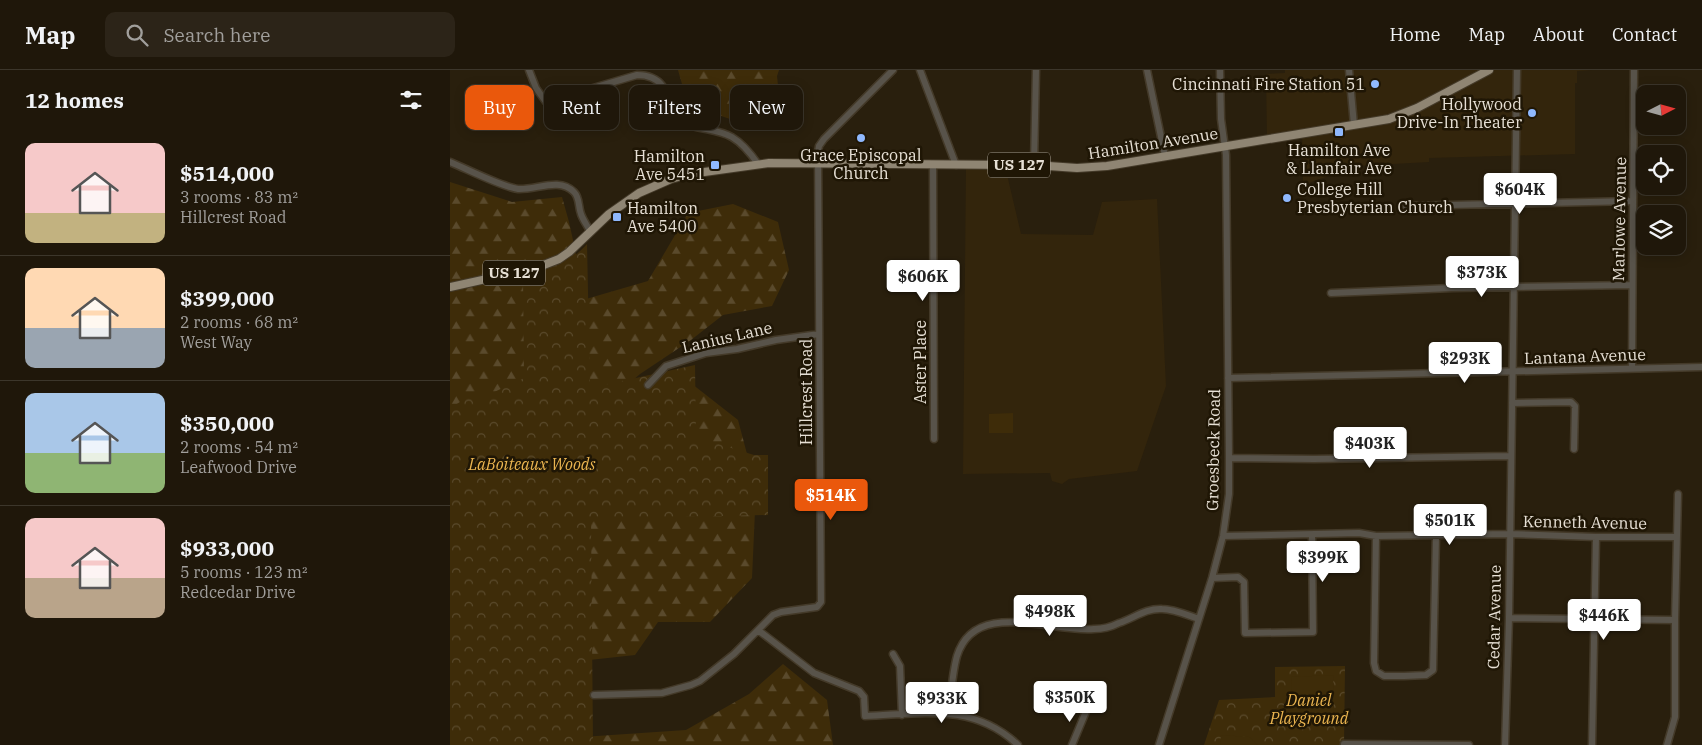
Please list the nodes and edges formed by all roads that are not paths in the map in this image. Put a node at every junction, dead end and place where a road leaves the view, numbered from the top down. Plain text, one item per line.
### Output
1 (529, 70) edge
2 (893, 70) edge
3 (920, 70) edge
4 (1036, 70) edge
5 (1147, 70) edge
6 (1220, 70) edge
7 (1349, 70) edge
8 (1489, 70) edge
9 (1516, 70) edge
10 (1634, 70) edge
11 (1354, 125) junction
12 (1224, 146) junction
13 (1165, 156) junction
14 (450, 162) edge
15 (758, 164) junction
16 (818, 164) junction
17 (956, 165) junction
18 (1034, 165) junction
19 (933, 166) junction
20 (1634, 202) junction
21 (1514, 204) junction
22 (1406, 206) dead end
23 (590, 231) junction
24 (1632, 285) junction
25 (450, 287) edge
26 (1513, 287) junction
27 (1331, 293) dead end
28 (819, 334) junction
29 (1702, 367) edge
30 (1632, 368) junction
31 (1512, 372) junction
32 (1228, 378) junction
33 (648, 385) dead end
34 (1512, 403) junction
35 (934, 439) dead end
36 (1574, 450) dead end
37 (1511, 456) junction
38 (1229, 458) junction
39 (1678, 494) dead end
40 (1312, 534) junction
41 (1509, 534) junction
42 (1224, 536) junction
43 (1376, 536) junction
44 (1436, 536) junction
45 (1596, 537) junction
46 (1677, 537) junction
47 (1212, 578) junction
48 (1199, 618) junction
49 (1509, 618) junction
50 (1594, 619) junction
51 (1675, 620) junction
52 (758, 630) junction
53 (892, 654) dead end
54 (594, 694) dead end
55 (1088, 709) dead end
56 (949, 713) junction
57 (902, 715) junction
58 (1344, 744) dead end
59 (1018, 745) edge
60 (1072, 745) edge
61 (1159, 745) edge
62 (1469, 745) edge
63 (1505, 745) edge
64 (1592, 745) edge
65 (1667, 745) edge

1 - 15 street
2 - 16 street, Hillcrest Road
3 - 17 street
4 - 18 street
5 - 13 street
6 - 12 street, Groesbeck Road
7 - 11 street
8 - 11 main road, Hamilton Avenue / US 127
9 - 21 street, Cedar Avenue
10 - 20 street, Marlowe Avenue
11 - 12 main road, Hamilton Avenue / US 127
12 - 13 main road, Hamilton Avenue / US 127
12 - 32 street, Groesbeck Road
13 - 18 main road, Hamilton Avenue / US 127
14 - 23 street
15 - 16 main road, Hamilton Avenue / US 127
15 - 23 main road, Hamilton Avenue / US 127
16 - 19 main road, Hamilton Avenue / US 127
16 - 28 street, Hillcrest Road
17 - 18 main road, Hamilton Avenue / US 127
17 - 19 main road, Hamilton Avenue / US 127
19 - 35 street, Aster Place
20 - 21 street
20 - 24 street, Marlowe Avenue
21 - 22 street
21 - 26 street, Cedar Avenue
23 - 25 main road, Hamilton Avenue / US 127
24 - 26 street
24 - 30 street, Marlowe Avenue
26 - 27 street
26 - 31 street, Cedar Avenue
28 - 33 street, Lanius Lane
28 - 52 street, Hillcrest Road
29 - 30 street, Lantana Avenue
30 - 31 street, Lantana Avenue
31 - 32 street, Lantana Avenue
31 - 34 street, Cedar Avenue
32 - 38 street, Groesbeck Road
34 - 36 street
34 - 37 street, Cedar Avenue
37 - 38 street
37 - 41 street, Cedar Avenue
38 - 42 street, Groesbeck Road
39 - 46 street
40 - 42 street, Kenneth Avenue
40 - 43 street, Kenneth Avenue
40 - 47 street
41 - 44 street, Kenneth Avenue
41 - 45 street, Kenneth Avenue
41 - 49 street, Cedar Avenue
42 - 47 street, Groesbeck Road
43 - 44 street, Kenneth Avenue
43 - 44 street
45 - 46 street, Kenneth Avenue
45 - 50 street
46 - 51 street
47 - 48 street, Groesbeck Road
48 - 56 street
48 - 61 street, Groesbeck Road
49 - 50 street
49 - 63 street, Cedar Avenue
50 - 51 street
50 - 64 street
51 - 65 street
52 - 54 street, Hillcrest Road
52 - 57 street
53 - 57 street
55 - 60 street
56 - 57 street
56 - 59 street
58 - 62 street

